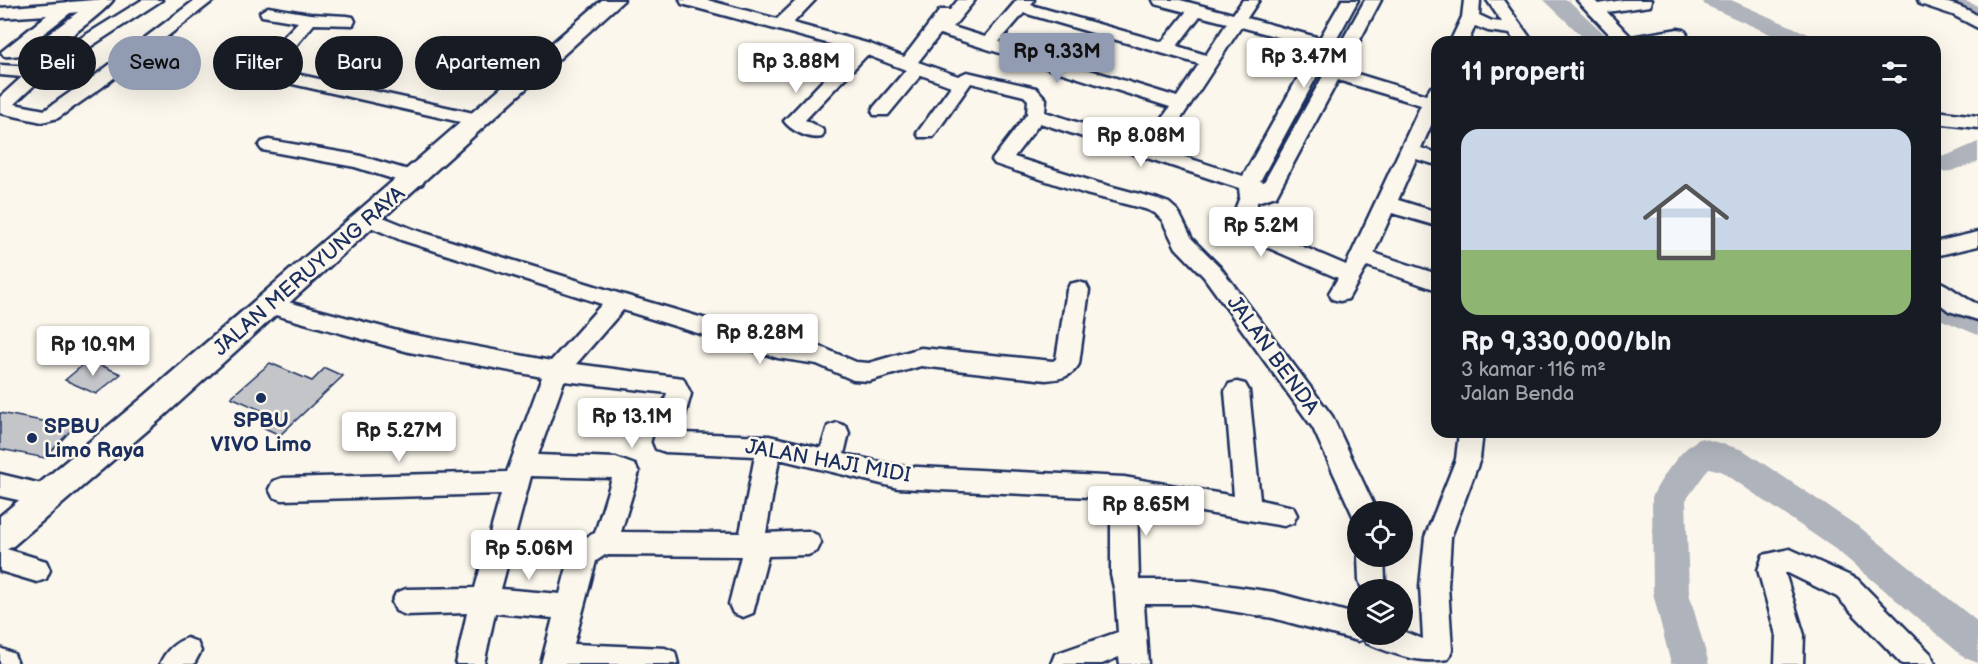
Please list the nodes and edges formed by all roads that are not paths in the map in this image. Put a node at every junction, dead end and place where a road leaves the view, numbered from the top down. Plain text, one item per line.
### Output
1 (154, 0) edge
2 (207, 0) edge
3 (614, 0) edge
4 (688, 0) edge
5 (807, 0) edge
6 (956, 0) edge
7 (967, 0) edge
8 (1161, 0) edge
9 (1251, 0) edge
10 (1350, 0) edge
11 (1373, 0) edge
12 (1495, 0) edge
13 (1926, 0) edge
14 (1644, 2) dead end
15 (102, 3) edge
16 (1023, 4) edge
17 (1590, 4) edge
18 (66, 8) junction
19 (1471, 9) edge
20 (1196, 10) junction
21 (268, 12) dead end
22 (0, 14) edge
23 (310, 19) junction
24 (347, 21) dead end
25 (1237, 21) junction
26 (1978, 23) edge
27 (781, 25) junction
28 (99, 34) junction
29 (1678, 34) dead end
30 (96, 36) edge
31 (108, 36) edge
32 (159, 36) edge
33 (1461, 36) edge
34 (1519, 36) edge
35 (1623, 36) edge
36 (1666, 36) edge
37 (989, 43) junction
38 (1324, 44) junction
39 (864, 48) junction
40 (1166, 49) junction
41 (6, 58) edge
42 (1209, 61) junction
43 (912, 67) junction
44 (1313, 67) junction
45 (1333, 73) junction
46 (962, 84) junction
47 (19, 90) edge
48 (87, 90) edge
49 (1431, 98) edge
50 (1182, 105) junction
51 (1431, 107) edge
52 (881, 111) dead end
53 (1036, 115) junction
54 (1941, 118) edge
55 (478, 120) junction
56 (1978, 122) edge
57 (815, 133) dead end
58 (926, 133) dead end
59 (269, 146) dead end
60 (1150, 151) junction
61 (1409, 151) junction
62 (1431, 157) edge
63 (415, 179) junction
64 (1256, 191) junction
65 (1387, 204) junction
66 (1431, 217) edge
67 (368, 218) junction
68 (1978, 240) edge
69 (1941, 248) edge
70 (1362, 256) junction
71 (1431, 280) edge
72 (1078, 290) dead end
73 (1941, 293) edge
74 (618, 301) junction
75 (269, 305) junction
76 (1978, 312) edge
77 (556, 371) junction
78 (1237, 391) dead end
79 (837, 433) dead end
80 (1470, 438) edge
81 (769, 446) junction
82 (830, 461) junction
83 (519, 474) junction
84 (0, 485) edge
85 (1124, 488) junction
86 (282, 489) dead end
87 (45, 495) junction
88 (1359, 501) edge
89 (1248, 509) junction
90 (1284, 515) dead end
91 (0, 537) edge
92 (605, 543) junction
93 (808, 543) dead end
94 (754, 545) junction
95 (0, 559) edge
96 (37, 570) dead end
97 (1129, 592) junction
98 (484, 600) junction
99 (406, 602) dead end
100 (744, 604) dead end
101 (571, 607) junction
102 (1347, 625) edge
103 (1404, 645) edge
104 (1132, 652) edge
105 (556, 661) edge
106 (0, 662) edge
107 (665, 662) dead end
108 (4, 664) edge
109 (470, 664) edge
110 (1065, 664) edge
111 (1789, 664) edge
112 (1921, 664) edge

1 - 28 street
2 - 32 street
3 - 55 main road, JALAN MERUYUNG RAYA
4 - 27 street
5 - 27 street
6 - 43 street
7 - 37 street
8 - 20 street
9 - 25 street
10 - 38 street
11 - 45 street
12 - 34 street
13 - 26 street
14 - 17 street
15 - 18 street
15 - 41 street
16 - 37 street
16 - 40 street
17 - 35 street
18 - 22 street
18 - 41 street
19 - 33 street
19 - 34 street
20 - 25 street
20 - 40 street
21 - 23 street
23 - 24 street
23 - 55 street
25 - 38 street
25 - 42 street
27 - 39 street
28 - 30 street
28 - 31 street
29 - 36 street
37 - 50 street
38 - 44 street
39 - 43 street
39 - 57 street
40 - 42 street
42 - 50 street
43 - 46 street
43 - 52 street
44 - 45 street
44 - 64 street
45 - 49 street
45 - 64 street
46 - 53 street
46 - 58 street
47 - 48 street
50 - 60 street
51 - 61 street
53 - 60 street
53 - 88 street, JALAN BENDA
54 - 56 street
55 - 63 main road, JALAN MERUYUNG RAYA
59 - 63 street
60 - 64 street
61 - 62 street
61 - 65 street
63 - 67 main road, JALAN MERUYUNG RAYA
64 - 70 street
65 - 66 street
65 - 70 street
67 - 74 street
67 - 75 main road, JALAN MERUYUNG RAYA
68 - 69 street
70 - 71 street
72 - 74 street
73 - 76 street
74 - 77 street
75 - 77 street, JALAN HAJI MIDI
75 - 87 main road, JALAN MERUYUNG RAYA
77 - 81 street, JALAN HAJI MIDI
77 - 83 street
78 - 89 street
79 - 82 street
80 - 103 street
81 - 82 street, JALAN HAJI MIDI
81 - 94 street
82 - 85 street, JALAN HAJI MIDI
83 - 86 street
83 - 92 street
83 - 98 street
84 - 87 street
85 - 89 street, JALAN HAJI MIDI
85 - 97 street
87 - 91 main road, JALAN MERUYUNG RAYA
89 - 90 street, JALAN HAJI MIDI
92 - 94 street
92 - 101 street
93 - 94 street
94 - 100 street
95 - 96 street
97 - 102 street
97 - 104 street
98 - 99 street
98 - 101 street
98 - 109 street
101 - 105 street
104 - 110 street
105 - 107 street
106 - 108 street
111 - 112 street

